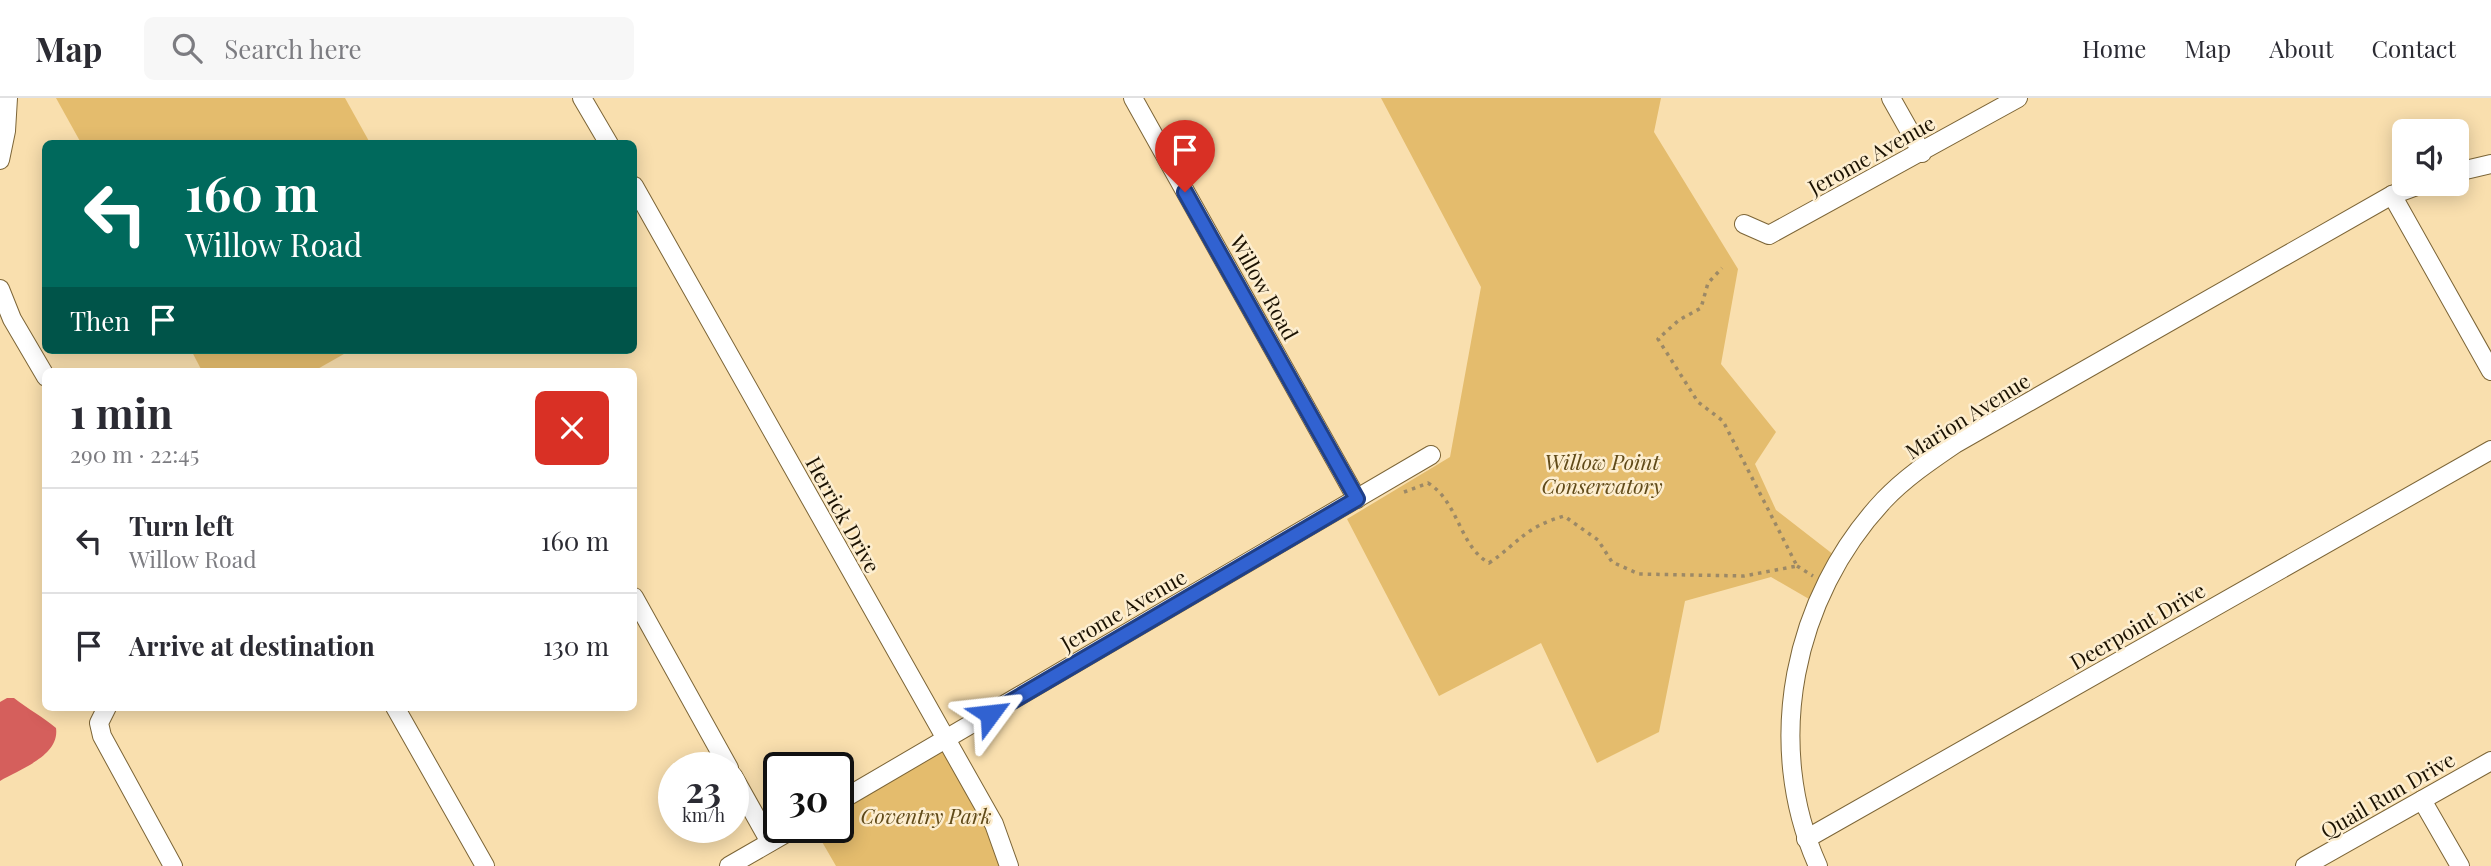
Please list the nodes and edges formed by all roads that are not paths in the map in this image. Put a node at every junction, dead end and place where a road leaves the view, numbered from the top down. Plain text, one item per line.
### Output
1 (8, 98) edge
2 (582, 98) edge
3 (1133, 98) edge
4 (1891, 98) edge
5 (2018, 98) edge
6 (607, 140) edge
7 (1922, 153) junction
8 (0, 160) edge
9 (2491, 164) edge
10 (2469, 169) edge
11 (637, 191) edge
12 (2392, 195) edge
13 (2393, 196) edge
14 (1744, 224) dead end
15 (0, 289) edge
16 (42, 370) edge
17 (2491, 370) edge
18 (2491, 450) edge
19 (1431, 455) dead end
20 (1357, 499) junction
21 (637, 602) edge
22 (397, 711) edge
23 (103, 715) edge
24 (946, 740) junction
25 (720, 752) edge
26 (2491, 761) edge
27 (854, 793) edge
28 (2422, 800) junction
29 (749, 805) edge
30 (763, 830) edge
31 (1806, 839) junction
32 (768, 843) edge
33 (173, 866) edge
34 (485, 866) edge
35 (729, 866) edge
36 (1009, 866) edge
37 (1818, 866) edge
38 (2305, 866) edge
39 (2460, 866) edge

1 - 8 street
2 - 6 street
3 - 20 street, Willow Road
4 - 7 street
5 - 7 street, Jerome Avenue
7 - 14 street, Jerome Avenue
9 - 10 street
11 - 24 street, Herrick Drive
12 - 31 street, Marion Avenue
13 - 17 street
15 - 16 street
18 - 31 street, Deerpoint Drive
19 - 20 street, Jerome Avenue
20 - 24 street, Jerome Avenue
21 - 25 street
22 - 34 street
23 - 33 street
24 - 27 street, Jerome Avenue
24 - 36 street, Herrick Drive
26 - 28 street, Quail Run Drive
28 - 38 street, Quail Run Drive
28 - 39 street
29 - 30 street
31 - 37 street, Marion Avenue
32 - 35 street

